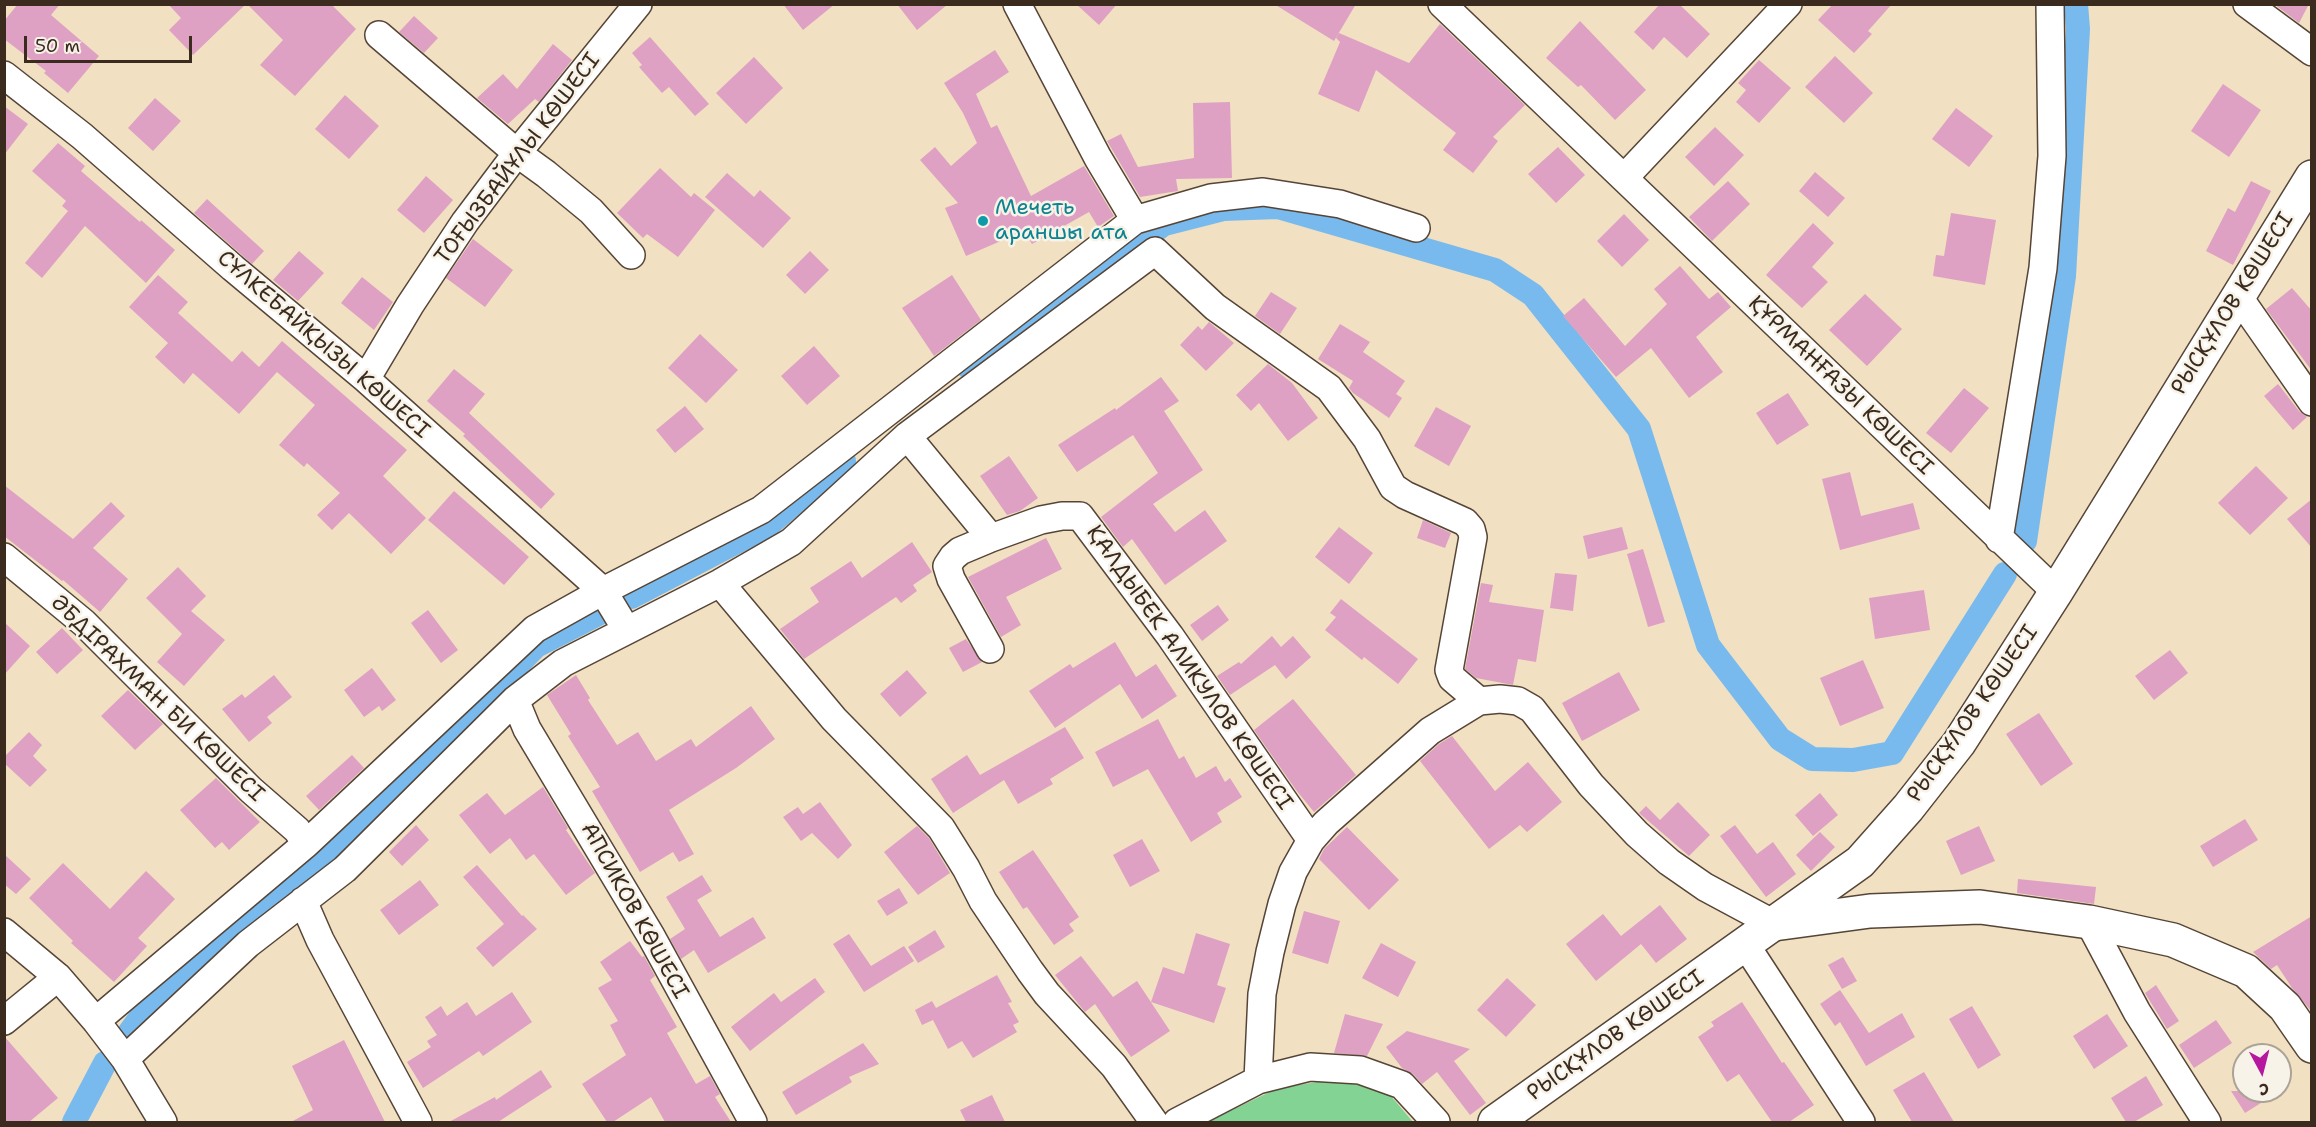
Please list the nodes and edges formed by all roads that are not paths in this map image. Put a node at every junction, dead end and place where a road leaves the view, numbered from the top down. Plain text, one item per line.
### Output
1 (638, 4) edge
2 (1017, 4) edge
3 (1442, 4) edge
4 (1788, 4) edge
5 (2050, 4) edge
6 (2247, 4) edge
7 (379, 35) dead end
8 (2312, 52) edge
9 (4, 75) edge
10 (517, 153) junction
11 (2312, 177) edge
12 (1624, 178) junction
13 (1136, 220) junction
14 (1416, 228) dead end
15 (631, 255) dead end
16 (2238, 296) junction
17 (366, 379) junction
18 (2312, 402) edge
19 (907, 436) junction
20 (991, 538) junction
21 (1999, 539) junction
22 (4, 557) edge
23 (720, 583) junction
24 (603, 591) junction
25 (2056, 592) junction
26 (626, 629) junction
27 (990, 649) dead end
28 (515, 700) junction
29 (1479, 700) junction
30 (1311, 840) junction
31 (306, 844) junction
32 (303, 901) junction
33 (2089, 922) junction
34 (1774, 924) junction
35 (4, 932) edge
36 (1746, 944) junction
37 (58, 977) junction
38 (4, 1021) edge
39 (96, 1021) junction
40 (2312, 1046) edge
41 (125, 1059) junction
42 (1258, 1080) junction
43 (1502, 1120) edge
44 (163, 1122) edge
45 (418, 1122) edge
46 (753, 1122) edge
47 (1154, 1122) edge
48 (1177, 1122) edge
49 (1436, 1122) edge
50 (1861, 1122) edge
51 (2207, 1122) edge

1 - 10 street, ТОҒЫЗБАЙҰЛЫ КӨШЕСІ
2 - 13 street
3 - 12 street, ҚҰРМАНҒАЗЫ КӨШЕСІ
4 - 12 street
5 - 21 street
6 - 8 street
7 - 10 street
9 - 17 street, СҰЛКЕБАЙҚЫЗЫ КӨШЕСІ
10 - 15 street
10 - 17 street, ТОҒЫЗБАЙҰЛЫ КӨШЕСІ
11 - 16 main road, РЫСҚҰЛОВ КӨШЕСІ
12 - 21 street, ҚҰРМАНҒАЗЫ КӨШЕСІ
13 - 14 street
13 - 24 street
16 - 18 street
16 - 25 main road, РЫСҚҰЛОВ КӨШЕСІ
17 - 24 street, СҰЛКЕБАЙҚЫЗЫ КӨШЕСІ
19 - 20 street
19 - 23 street
19 - 29 street
20 - 27 street, ҚАЛДЫБЕК АЛИКУЛОВ КӨШЕСІ
20 - 30 street, ҚАЛДЫБЕК АЛИКУЛОВ КӨШЕСІ
21 - 25 street, ҚҰРМАНҒАЗЫ КӨШЕСІ
22 - 31 street, ӘБДІРАХМАН БИ КӨШЕСІ
23 - 26 street
23 - 47 street
24 - 26 street, СҰЛКЕБАЙҚЫЗЫ КӨШЕСІ
24 - 31 street
25 - 34 main road, РЫСҚҰЛОВ КӨШЕСІ
26 - 28 street
28 - 32 street
28 - 46 street, АПСИКОВ КӨШЕСІ
29 - 30 street
29 - 34 street
30 - 42 street
31 - 39 street
32 - 41 street
32 - 45 street
33 - 34 main road
33 - 40 main road
33 - 51 street
34 - 36 main road, РЫСҚҰЛОВ КӨШЕСІ
35 - 37 street
36 - 43 main road, РЫСҚҰЛОВ КӨШЕСІ
36 - 50 street
37 - 38 street
37 - 39 street
39 - 41 street
41 - 44 street
42 - 48 street
42 - 49 street

